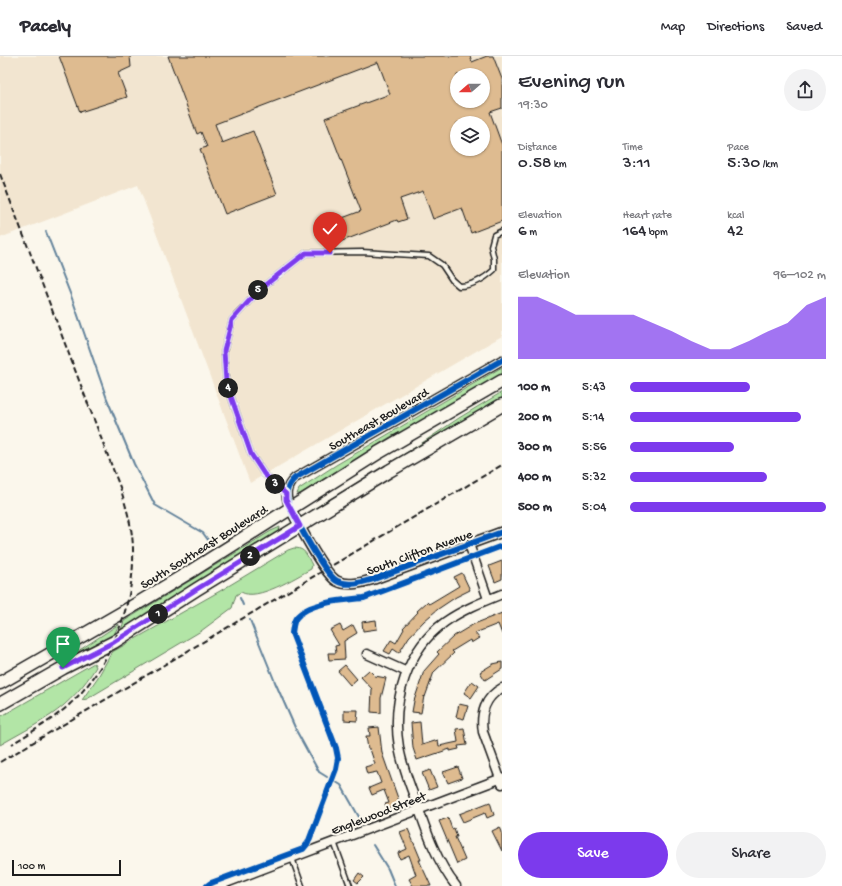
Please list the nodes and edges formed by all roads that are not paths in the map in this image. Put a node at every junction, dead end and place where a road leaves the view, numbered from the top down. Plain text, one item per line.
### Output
1 (502, 232) edge
2 (502, 360) edge
3 (502, 381) edge
4 (502, 405) edge
5 (286, 494) junction
6 (290, 508) junction
7 (300, 526) junction
8 (502, 532) edge
9 (469, 544) junction
10 (502, 594) edge
11 (488, 599) junction
12 (367, 654) dead end
13 (407, 672) junction
14 (0, 683) edge
15 (502, 688) edge
16 (0, 704) edge
17 (501, 780) edge
18 (419, 809) junction
19 (334, 842) junction
20 (292, 858) junction
21 (234, 883) edge
22 (218, 886) edge
23 (302, 886) edge
24 (350, 886) edge
25 (456, 886) edge

1 - 5 lane
2 - 5 street, Southeast Boulevard
3 - 6 main road, South Southeast Boulevard
4 - 7 main road
5 - 6 street
6 - 7 street, South Clifton Avenue
6 - 14 main road, South Southeast Boulevard
7 - 9 street, South Clifton Avenue
7 - 16 main road
8 - 9 street, South Clifton Avenue
9 - 11 street
10 - 11 street
11 - 13 street
12 - 13 street
13 - 18 street
15 - 17 street
17 - 18 street, Englewood Street
18 - 19 street, Englewood Street
18 - 25 street
19 - 20 street, Englewood Street
19 - 24 lane
20 - 21 street, Englewood Street
20 - 23 lane
21 - 22 street, Englewood Street

